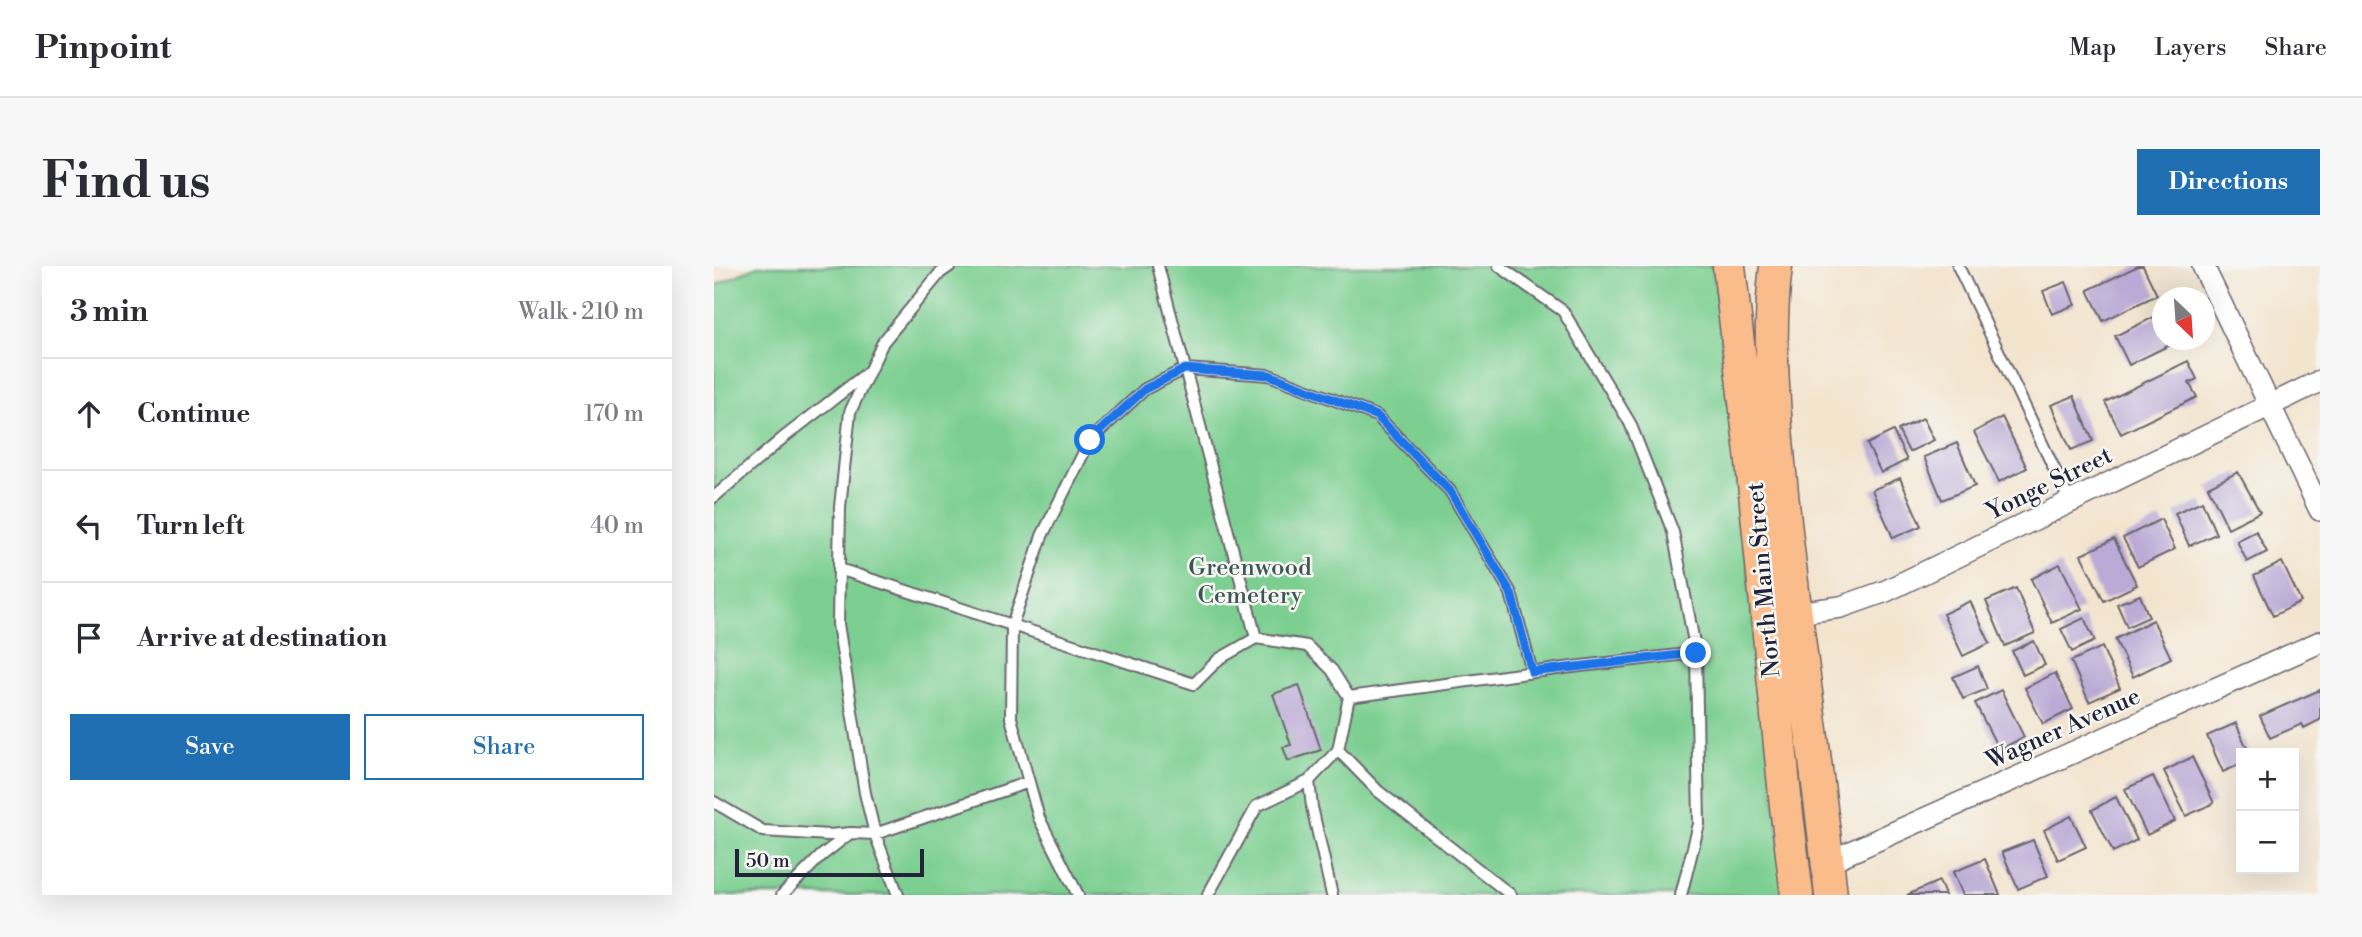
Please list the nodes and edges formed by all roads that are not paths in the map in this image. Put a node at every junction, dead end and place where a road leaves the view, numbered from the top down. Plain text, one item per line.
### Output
1 (950, 266) edge
2 (1158, 266) edge
3 (1499, 266) edge
4 (1729, 266) edge
5 (1776, 266) edge
6 (1958, 266) edge
7 (2203, 266) edge
8 (1185, 369) junction
9 (869, 372) junction
10 (2320, 381) edge
11 (2269, 406) junction
12 (714, 497) edge
13 (2070, 502) junction
14 (2320, 510) edge
15 (839, 569) junction
16 (1796, 613) junction
17 (1012, 625) junction
18 (1256, 638) junction
19 (2320, 642) edge
20 (1696, 653) junction
21 (1532, 672) junction
22 (1349, 696) junction
23 (1338, 750) junction
24 (1309, 780) junction
25 (1029, 782) junction
26 (714, 802) edge
27 (851, 833) junction
28 (875, 834) junction
29 (1828, 862) junction
30 (782, 895) edge
31 (898, 895) edge
32 (1078, 895) edge
33 (1208, 895) edge
34 (1332, 895) edge
35 (1511, 895) edge
36 (1682, 895) edge
37 (1797, 895) edge
38 (1831, 895) edge

1 - 9 lane
2 - 8 lane
3 - 20 lane
4 - 37 main road, North Main Street
5 - 16 main road, North Main Street
6 - 13 lane
7 - 11 street
8 - 17 lane
8 - 18 lane
8 - 21 lane
9 - 12 lane
9 - 15 lane
10 - 11 street, Yonge Street
11 - 13 street, Yonge Street
11 - 14 street
13 - 16 street, Yonge Street
15 - 17 lane
15 - 28 lane
16 - 29 main road, North Main Street
17 - 18 lane
17 - 25 lane
18 - 22 lane
19 - 29 street, Wagner Avenue
20 - 21 lane
20 - 36 lane
21 - 22 lane
22 - 23 lane
23 - 24 lane
23 - 35 lane
24 - 33 lane
24 - 34 lane
25 - 28 lane
25 - 32 lane
26 - 27 lane
27 - 28 lane
27 - 30 lane
28 - 31 lane
29 - 38 main road, North Main Street

